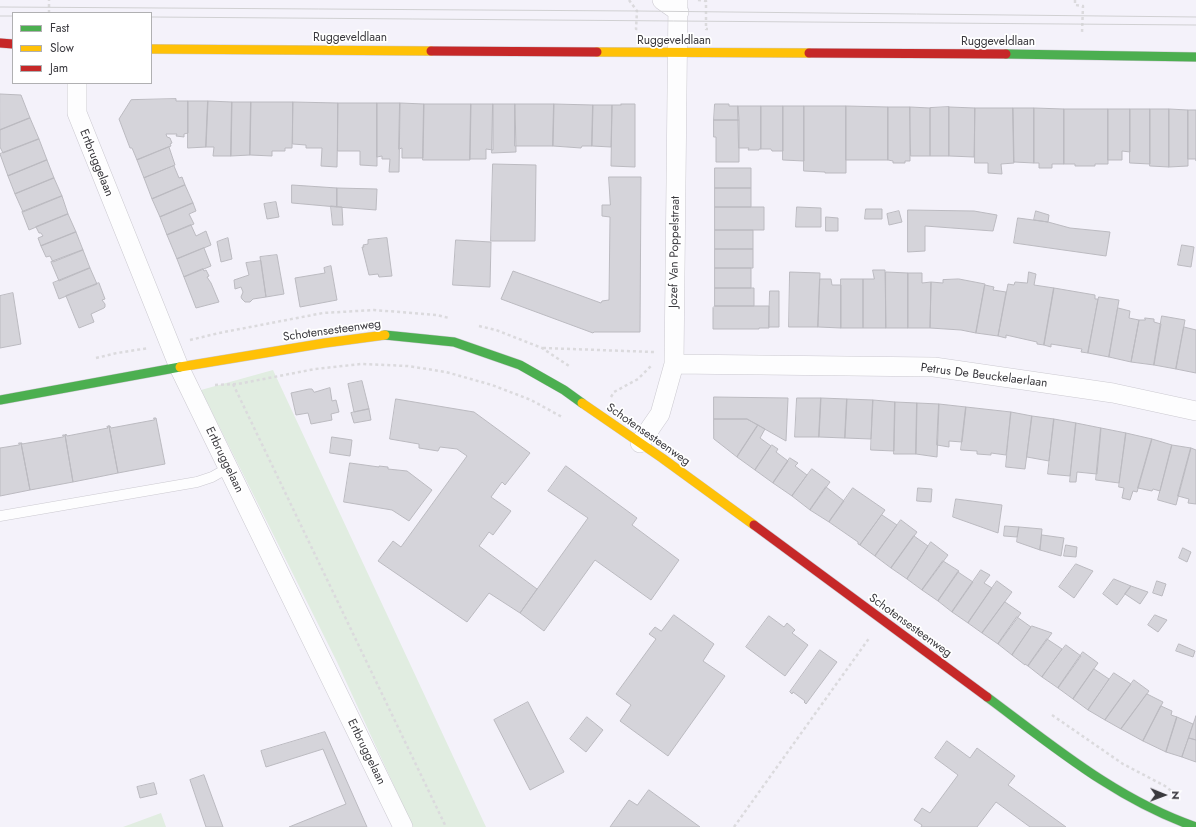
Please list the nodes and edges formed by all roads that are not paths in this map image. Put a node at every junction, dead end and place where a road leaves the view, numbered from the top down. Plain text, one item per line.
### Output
1 (662, 0) edge
2 (679, 6) edge
3 (0, 43) edge
4 (12, 44) edge
5 (152, 49) edge
6 (678, 53) junction
7 (1196, 57) edge
8 (77, 84) edge
9 (674, 355) junction
10 (179, 367) junction
11 (0, 400) edge
12 (1196, 411) edge
13 (640, 443) junction
14 (228, 468) junction
15 (0, 516) edge
16 (403, 827) edge
17 (1196, 827) edge

1 - 2 street
2 - 6 street, Jozef Van Poppelstraat
3 - 4 street
5 - 6 street, Ruggeveldlaan
6 - 7 street, Ruggeveldlaan
6 - 9 street, Jozef Van Poppelstraat
8 - 10 street, Ertbruggelaan
9 - 12 street, Petrus De Beuckelaerlaan
9 - 13 street, Jozef Van Poppelstraat
10 - 11 street, Schotensesteenweg
10 - 13 street, Schotensesteenweg
10 - 14 street, Ertbruggelaan
13 - 17 street, Schotensesteenweg
14 - 15 lane
14 - 16 street, Ertbruggelaan

